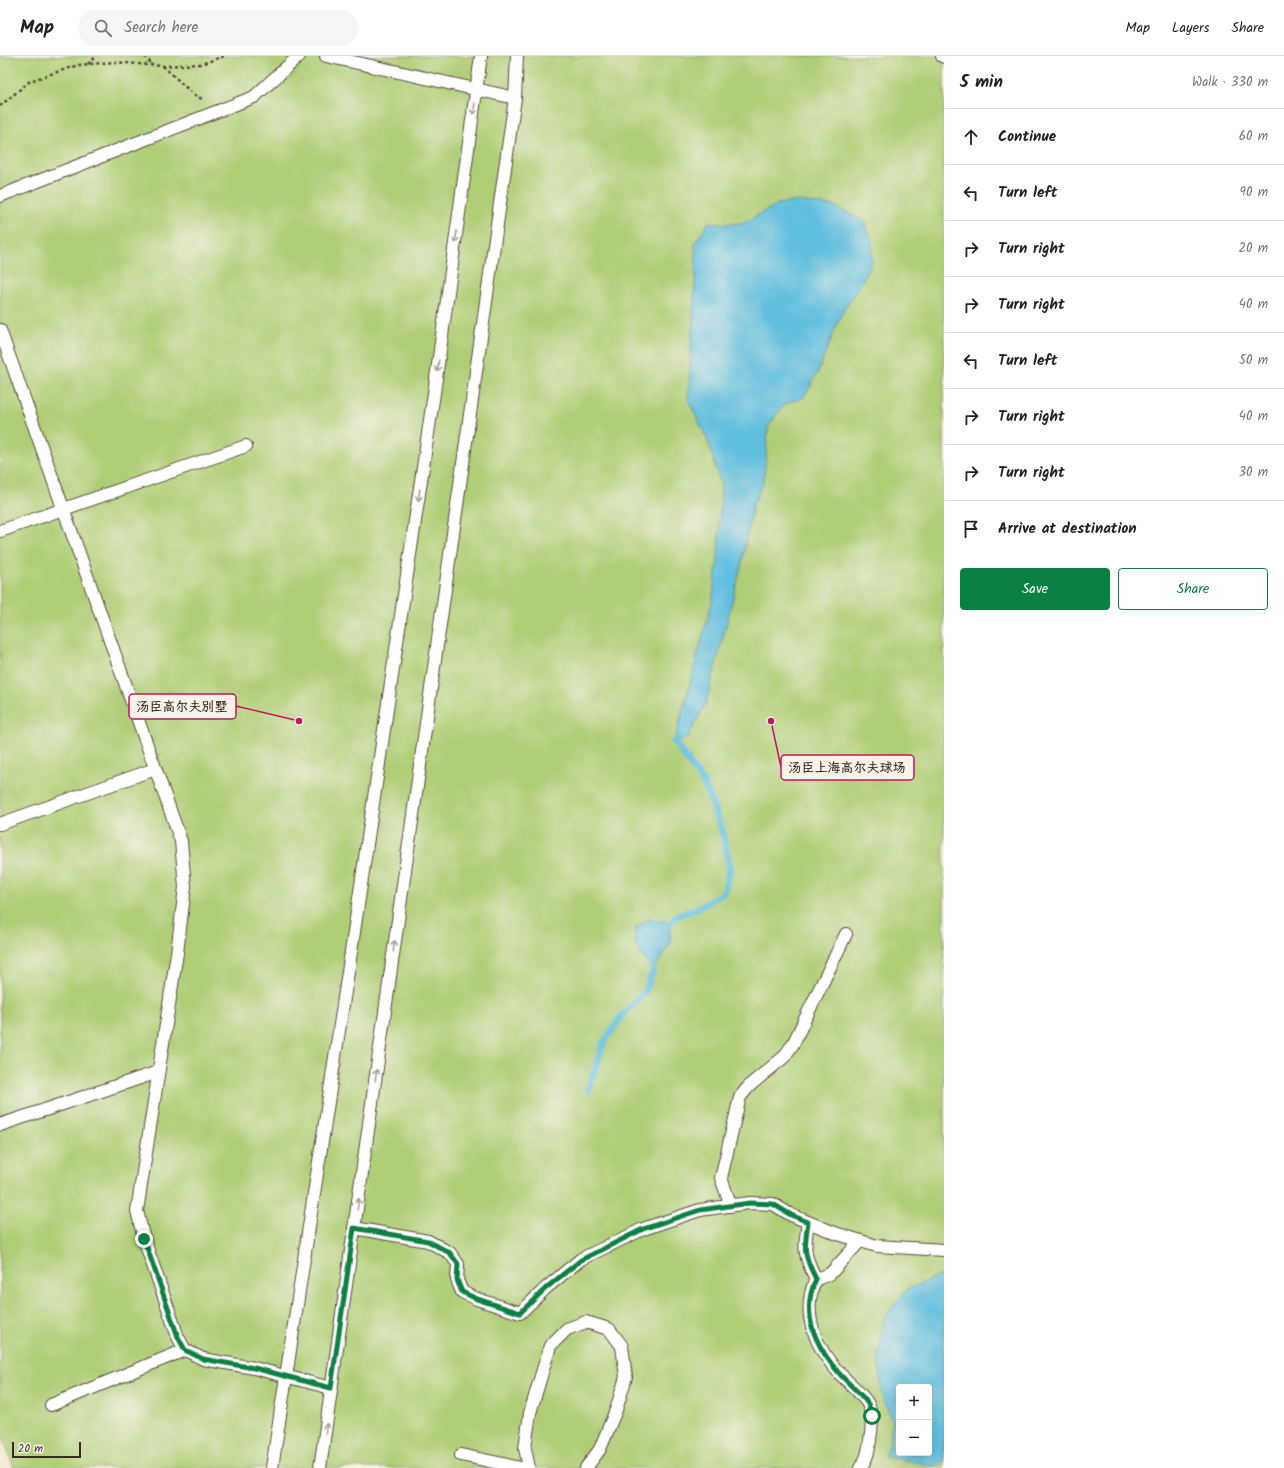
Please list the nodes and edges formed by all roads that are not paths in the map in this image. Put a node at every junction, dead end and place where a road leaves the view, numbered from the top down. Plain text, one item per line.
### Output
1 (299, 56) edge
2 (326, 56) edge
3 (481, 56) edge
4 (517, 56) edge
5 (477, 90) junction
6 (515, 98) junction
7 (0, 196) edge
8 (0, 330) edge
9 (246, 446) dead end
10 (63, 508) junction
11 (0, 531) edge
12 (156, 769) junction
13 (0, 824) edge
14 (846, 934) dead end
15 (158, 1072) junction
16 (0, 1125) edge
17 (731, 1206) junction
18 (808, 1222) junction
19 (354, 1228) junction
20 (860, 1241) junction
21 (944, 1250) edge
22 (816, 1279) junction
23 (185, 1350) junction
24 (286, 1377) junction
25 (331, 1388) junction
26 (51, 1405) dead end
27 (461, 1455) dead end
28 (272, 1468) edge
29 (320, 1468) edge
30 (521, 1468) edge
31 (529, 1468) edge
32 (586, 1468) edge
33 (860, 1468) edge

1 - 7 lane
2 - 5 lane
3 - 5 lane
4 - 6 lane
5 - 6 lane
5 -> 24 lane
19 -> 6 lane
8 - 10 lane
9 - 10 lane
10 - 11 lane
10 - 12 lane
12 - 13 lane
12 - 15 lane
14 - 17 lane
15 - 16 lane
15 - 23 lane
17 - 18 lane
17 - 19 lane
18 - 20 lane
18 - 22 lane
19 - 25 lane
20 - 21 lane
20 - 22 lane
22 - 33 lane
23 - 24 lane
23 - 26 lane
24 - 25 lane
24 - 28 lane
29 -> 25 lane
27 - 30 lane
31 - 32 lane

